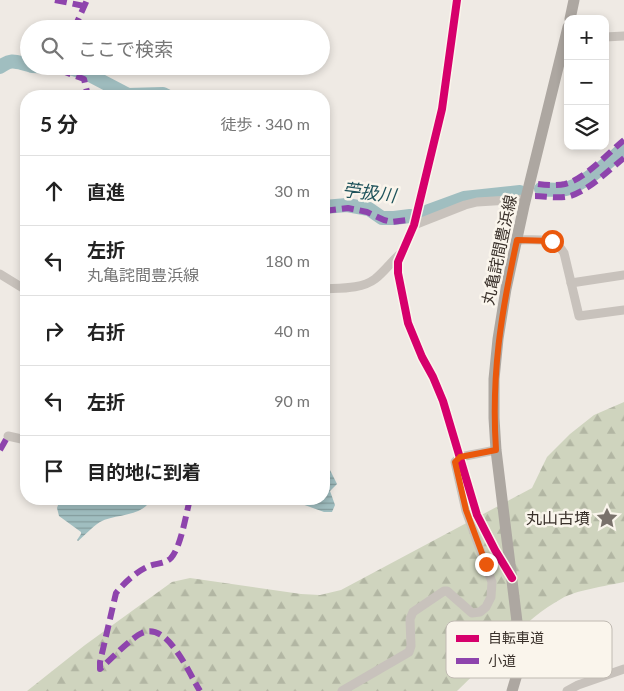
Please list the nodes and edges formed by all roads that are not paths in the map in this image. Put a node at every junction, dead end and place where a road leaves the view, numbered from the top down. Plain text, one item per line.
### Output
1 (458, 0) edge
2 (574, 0) edge
3 (571, 15) edge
4 (624, 36) edge
5 (609, 37) edge
6 (564, 51) edge
7 (526, 199) junction
8 (414, 225) junction
9 (517, 240) junction
10 (404, 249) junction
11 (0, 274) edge
12 (624, 275) edge
13 (571, 283) junction
14 (20, 286) edge
15 (330, 288) edge
16 (624, 310) edge
17 (8, 436) dead end
18 (20, 439) edge
19 (496, 450) junction
20 (460, 457) junction
21 (512, 578) junction
22 (516, 621) edge
23 (624, 669) edge
24 (612, 673) edge
25 (516, 678) edge
26 (598, 678) edge
27 (342, 691) edge
28 (512, 691) edge
29 (567, 691) edge

1 - 8 street
2 - 3 main road
4 - 5 street
6 - 7 main road, 丸亀詫間豊浜線
7 - 8 street
7 - 9 main road, 丸亀詫間豊浜線
8 - 10 street
9 - 13 street
9 - 19 main road, 丸亀詫間豊浜線
10 - 15 street
10 - 20 street
11 - 14 street
12 - 13 street
13 - 16 street
17 - 18 street
19 - 20 street
19 - 21 main road, 丸亀詫間豊浜線
20 - 21 street
20 - 27 street
21 - 22 main road, 丸亀詫間豊浜線
23 - 24 street
25 - 28 main road, 丸亀詫間豊浜線
26 - 29 street

